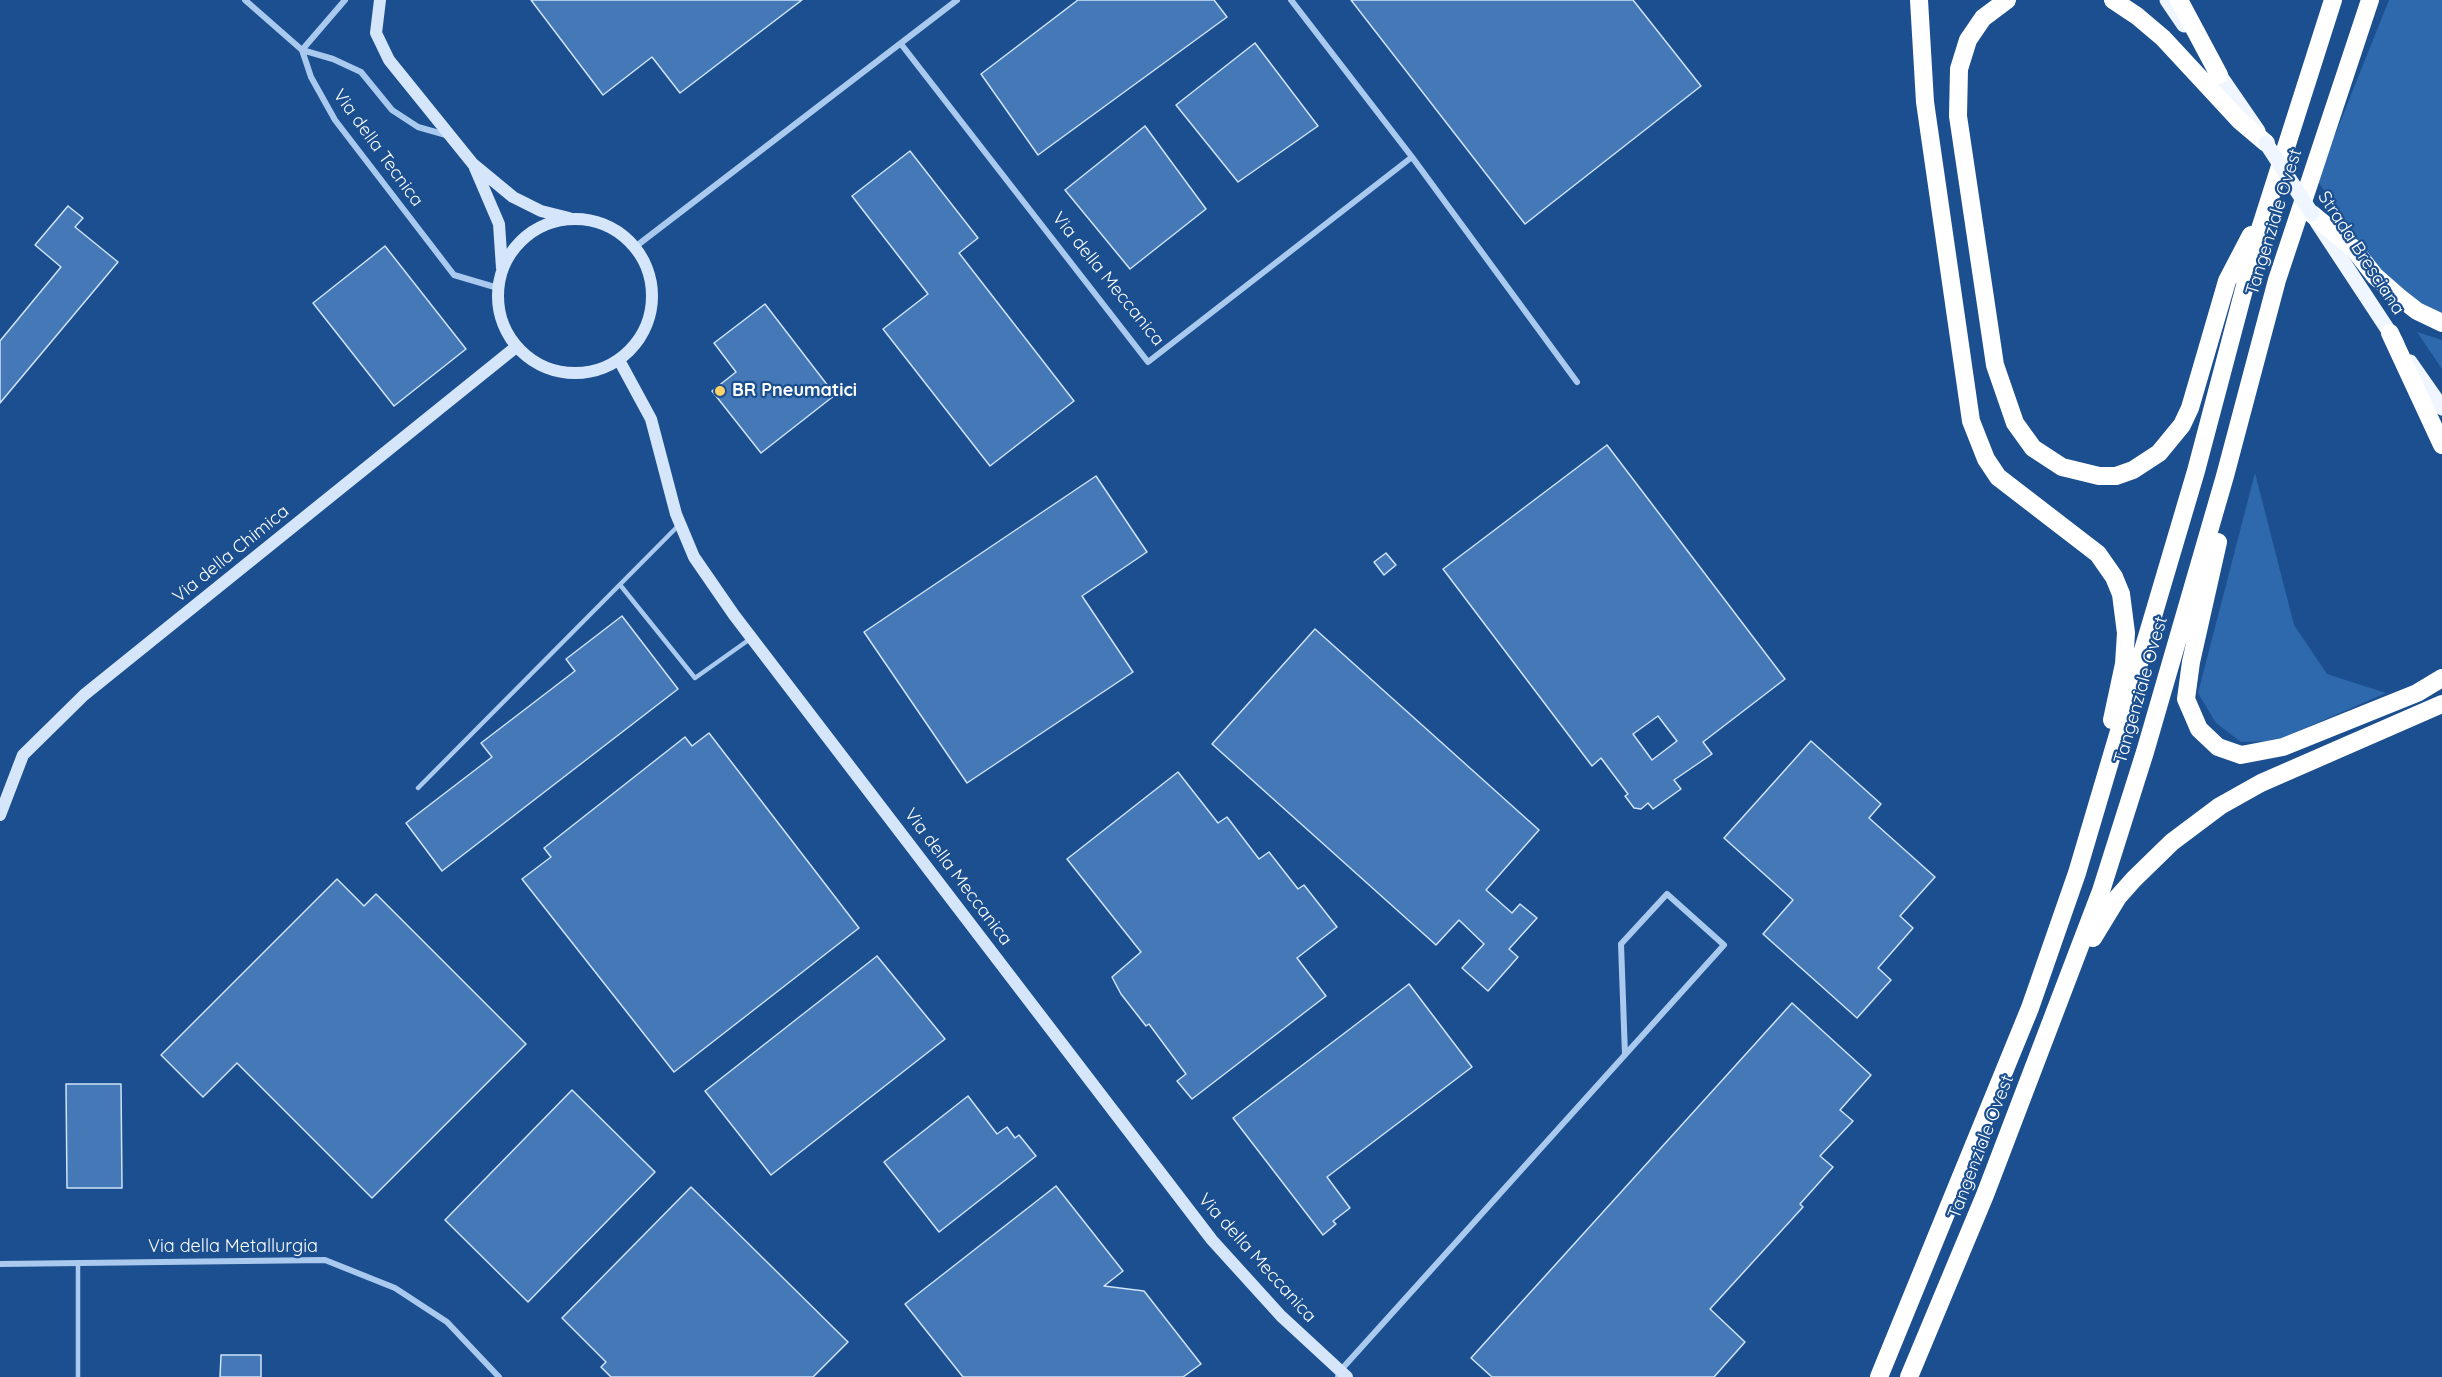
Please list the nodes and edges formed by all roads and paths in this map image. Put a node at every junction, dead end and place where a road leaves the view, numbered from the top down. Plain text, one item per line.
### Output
1 (245, 0) edge
2 (345, 0) edge
3 (380, 0) edge
4 (957, 0) edge
5 (1291, 0) edge
6 (1919, 0) edge
7 (2007, 0) edge
8 (2113, 0) edge
9 (2167, 0) edge
10 (2179, 0) edge
11 (2331, 0) edge
12 (2370, 0) edge
13 (2378, 0) edge
14 (901, 44) junction
15 (302, 50) junction
16 (2219, 75) junction
17 (451, 136) junction
18 (2266, 143) junction
19 (1412, 157) junction
20 (473, 164) junction
21 (2312, 170) junction
22 (2269, 201) junction
23 (2312, 214) joint
24 (570, 218) junction
25 (635, 247) junction
26 (2345, 250) junction
27 (502, 269) junction
28 (2277, 279) junction
29 (498, 288) junction
30 (2442, 323) edge
31 (2390, 333) junction
32 (516, 347) junction
33 (619, 360) junction
34 (1577, 382) dead end
35 (2442, 408) edge
36 (2442, 445) edge
37 (680, 524) junction
38 (621, 586) junction
39 (752, 637) junction
40 (2442, 678) edge
41 (2442, 704) edge
42 (418, 788) dead end
43 (0, 815) edge
44 (2077, 873) junction
45 (2063, 992) junction
46 (1625, 1055) junction
47 (78, 1263) junction
48 (0, 1264) edge
49 (1342, 1375) edge
50 (78, 1377) edge
51 (499, 1377) edge
52 (1879, 1377) edge
53 (1909, 1377) edge

1 - 15 street
2 - 15 street
3 - 17 street
4 - 14 street
5 - 19 street
6 - 44 highway
7 - 22 highway
8 - 18 highway
9 - 16 main road, Strada Bresciana
10 - 16 highway
11 - 22 highway, Tangenziale Ovest
12 - 21 highway, Tangenziale Ovest
13 - 21 highway
14 - 19 street, Via della Meccanica
14 - 25 street
15 - 17 street
15 - 29 street, Via della Tecnica
16 - 18 main road, Strada Bresciana
17 - 20 street
18 - 23 main road, Strada Bresciana, bridge
19 - 34 street
20 - 24 street
20 - 27 street
21 - 28 highway, Tangenziale Ovest
22 - 44 highway, Tangenziale Ovest
23 - 26 highway
24 - 25 street
24 - 27 street
25 - 33 street
26 - 30 highway
26 - 31 main road, Strada Bresciana
27 - 29 street
28 - 40 highway
28 - 45 highway, Tangenziale Ovest
29 - 32 street
31 - 35 main road, Strada Bresciana
31 - 36 highway
32 - 33 street
32 - 43 street, Via della Chimica
33 - 37 street, Via della Meccanica
37 - 38 lane
37 - 39 street, Via della Meccanica
38 - 39 lane
38 - 42 lane
39 - 49 street, Via della Meccanica
41 - 45 highway
44 - 52 highway, Tangenziale Ovest
45 - 53 highway, Tangenziale Ovest
46 - 46 street, Via della Meccanica
46 - 49 street, Via della Meccanica
47 - 48 street, Via della Metallurgia
47 - 50 lane
47 - 51 street, Via della Metallurgia

